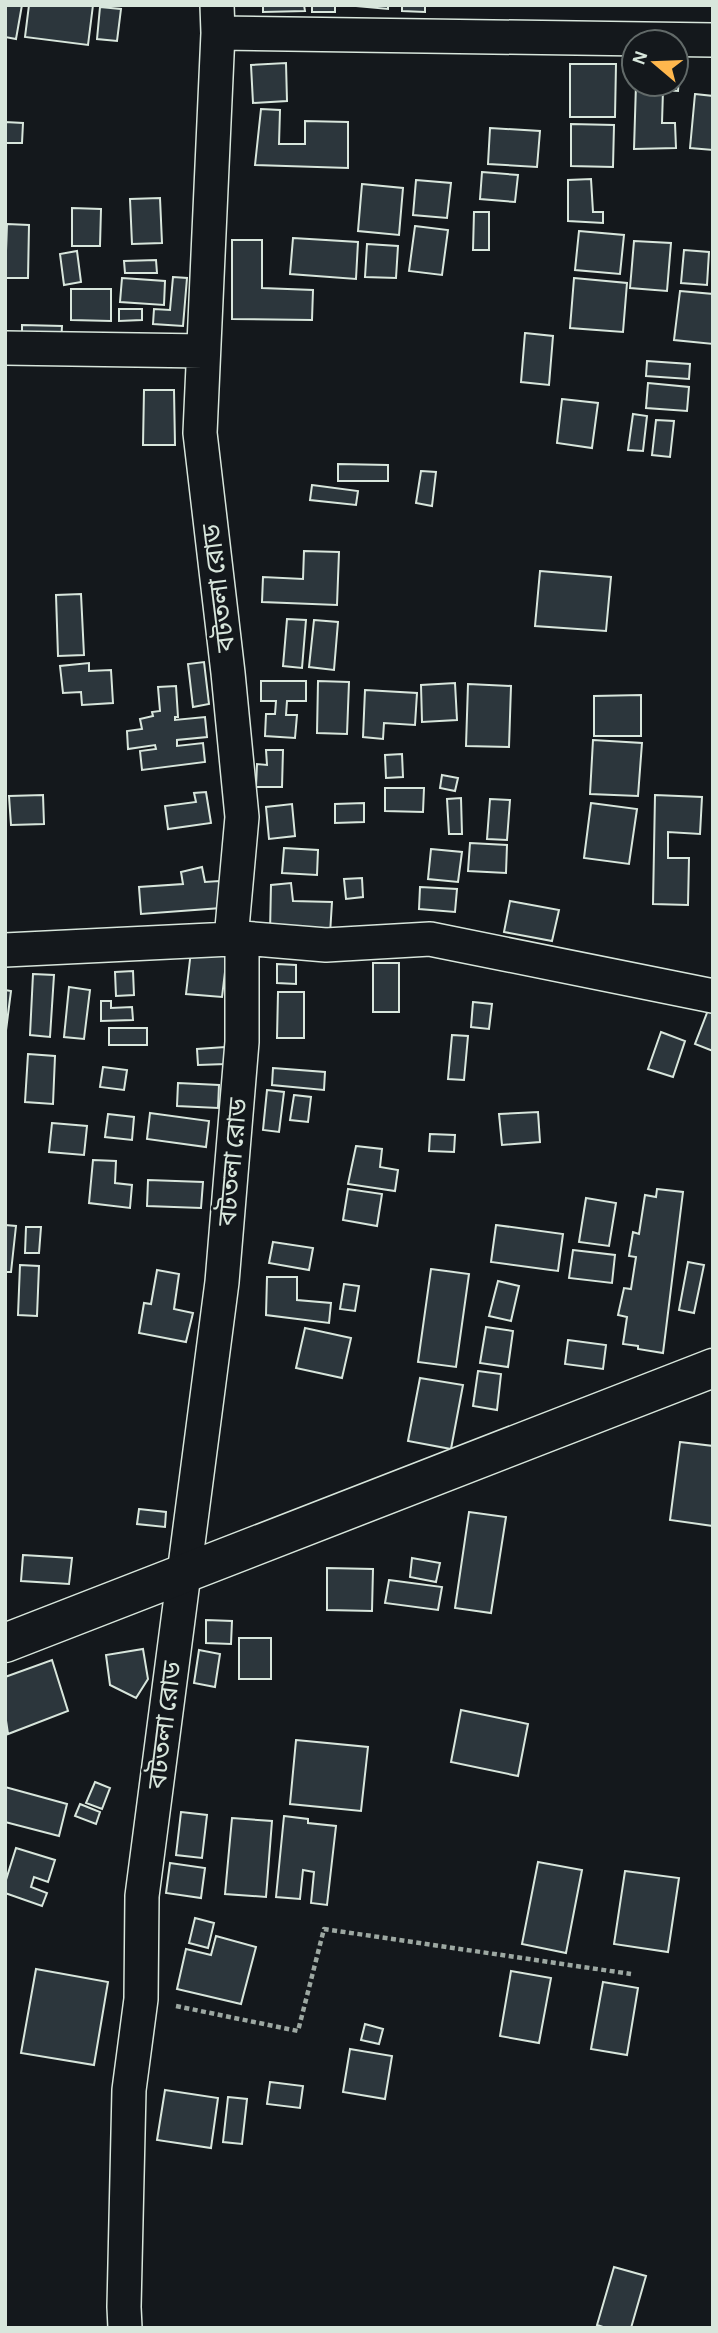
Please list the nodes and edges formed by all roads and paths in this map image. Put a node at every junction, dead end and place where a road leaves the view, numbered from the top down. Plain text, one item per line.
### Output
1 (218, 19) edge
2 (713, 40) edge
3 (5, 348) edge
4 (204, 351) junction
5 (237, 938) junction
6 (5, 950) edge
7 (713, 996) edge
8 (713, 1368) edge
9 (184, 1575) junction
10 (5, 1643) edge
11 (631, 1974) dead end
12 (141, 1999) junction
13 (125, 2328) edge

1 - 2 street
1 - 4 street, বটতলা রোড
3 - 4 street
4 - 5 street, বটতলা রোড
5 - 6 street
5 - 7 street
5 - 9 street, বটতলা রোড
8 - 9 main road
9 - 10 main road
9 - 12 street, বটতলা রোড
11 - 12 path
12 - 13 street, বটতলা রোড

